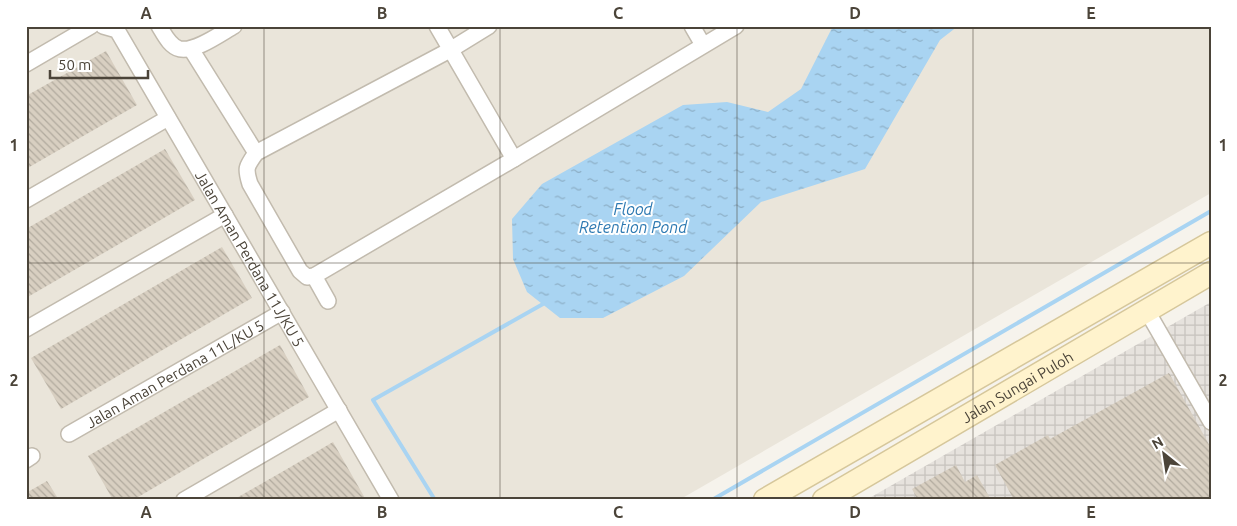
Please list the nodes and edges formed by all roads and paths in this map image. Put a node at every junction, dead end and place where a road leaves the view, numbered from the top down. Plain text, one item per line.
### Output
1 (91, 26) edge
2 (103, 26) edge
3 (159, 26) edge
4 (234, 26) edge
5 (436, 26) edge
6 (489, 26) edge
7 (692, 26) edge
8 (736, 26) edge
9 (703, 45) junction
10 (191, 49) junction
11 (450, 50) junction
12 (26, 64) edge
13 (168, 118) junction
14 (256, 153) junction
15 (514, 159) junction
16 (26, 200) edge
17 (225, 216) junction
18 (1211, 243) edge
19 (1211, 274) edge
20 (314, 276) junction
21 (328, 301) dead end
22 (1147, 311) junction
23 (282, 312) junction
24 (26, 329) edge
25 (339, 410) junction
26 (1211, 422) edge
27 (69, 434) dead end
28 (184, 500) edge
29 (391, 500) edge
30 (765, 500) edge
31 (824, 500) edge

1 - 12 street
2 - 13 street, Jalan Aman Perdana 11J/KU 5
3 - 10 street
4 - 10 street
5 - 11 street
6 - 11 street
7 - 9 street
8 - 9 street
9 - 15 street
10 - 14 street
11 - 14 street
11 - 15 street
13 - 16 street
13 - 17 street, Jalan Aman Perdana 11J/KU 5
14 - 20 street
15 - 20 street
17 - 23 street, Jalan Aman Perdana 11J/KU 5
17 - 24 street
18 - 30 street
19 - 22 street, Jalan Sungai Puloh
20 - 21 street
22 - 26 street
22 - 31 street, Jalan Sungai Puloh
23 - 25 street, Jalan Aman Perdana 11J/KU 5
23 - 27 street, Jalan Aman Perdana 11L/KU 5
25 - 28 street
25 - 29 street, Jalan Aman Perdana 11J/KU 5

